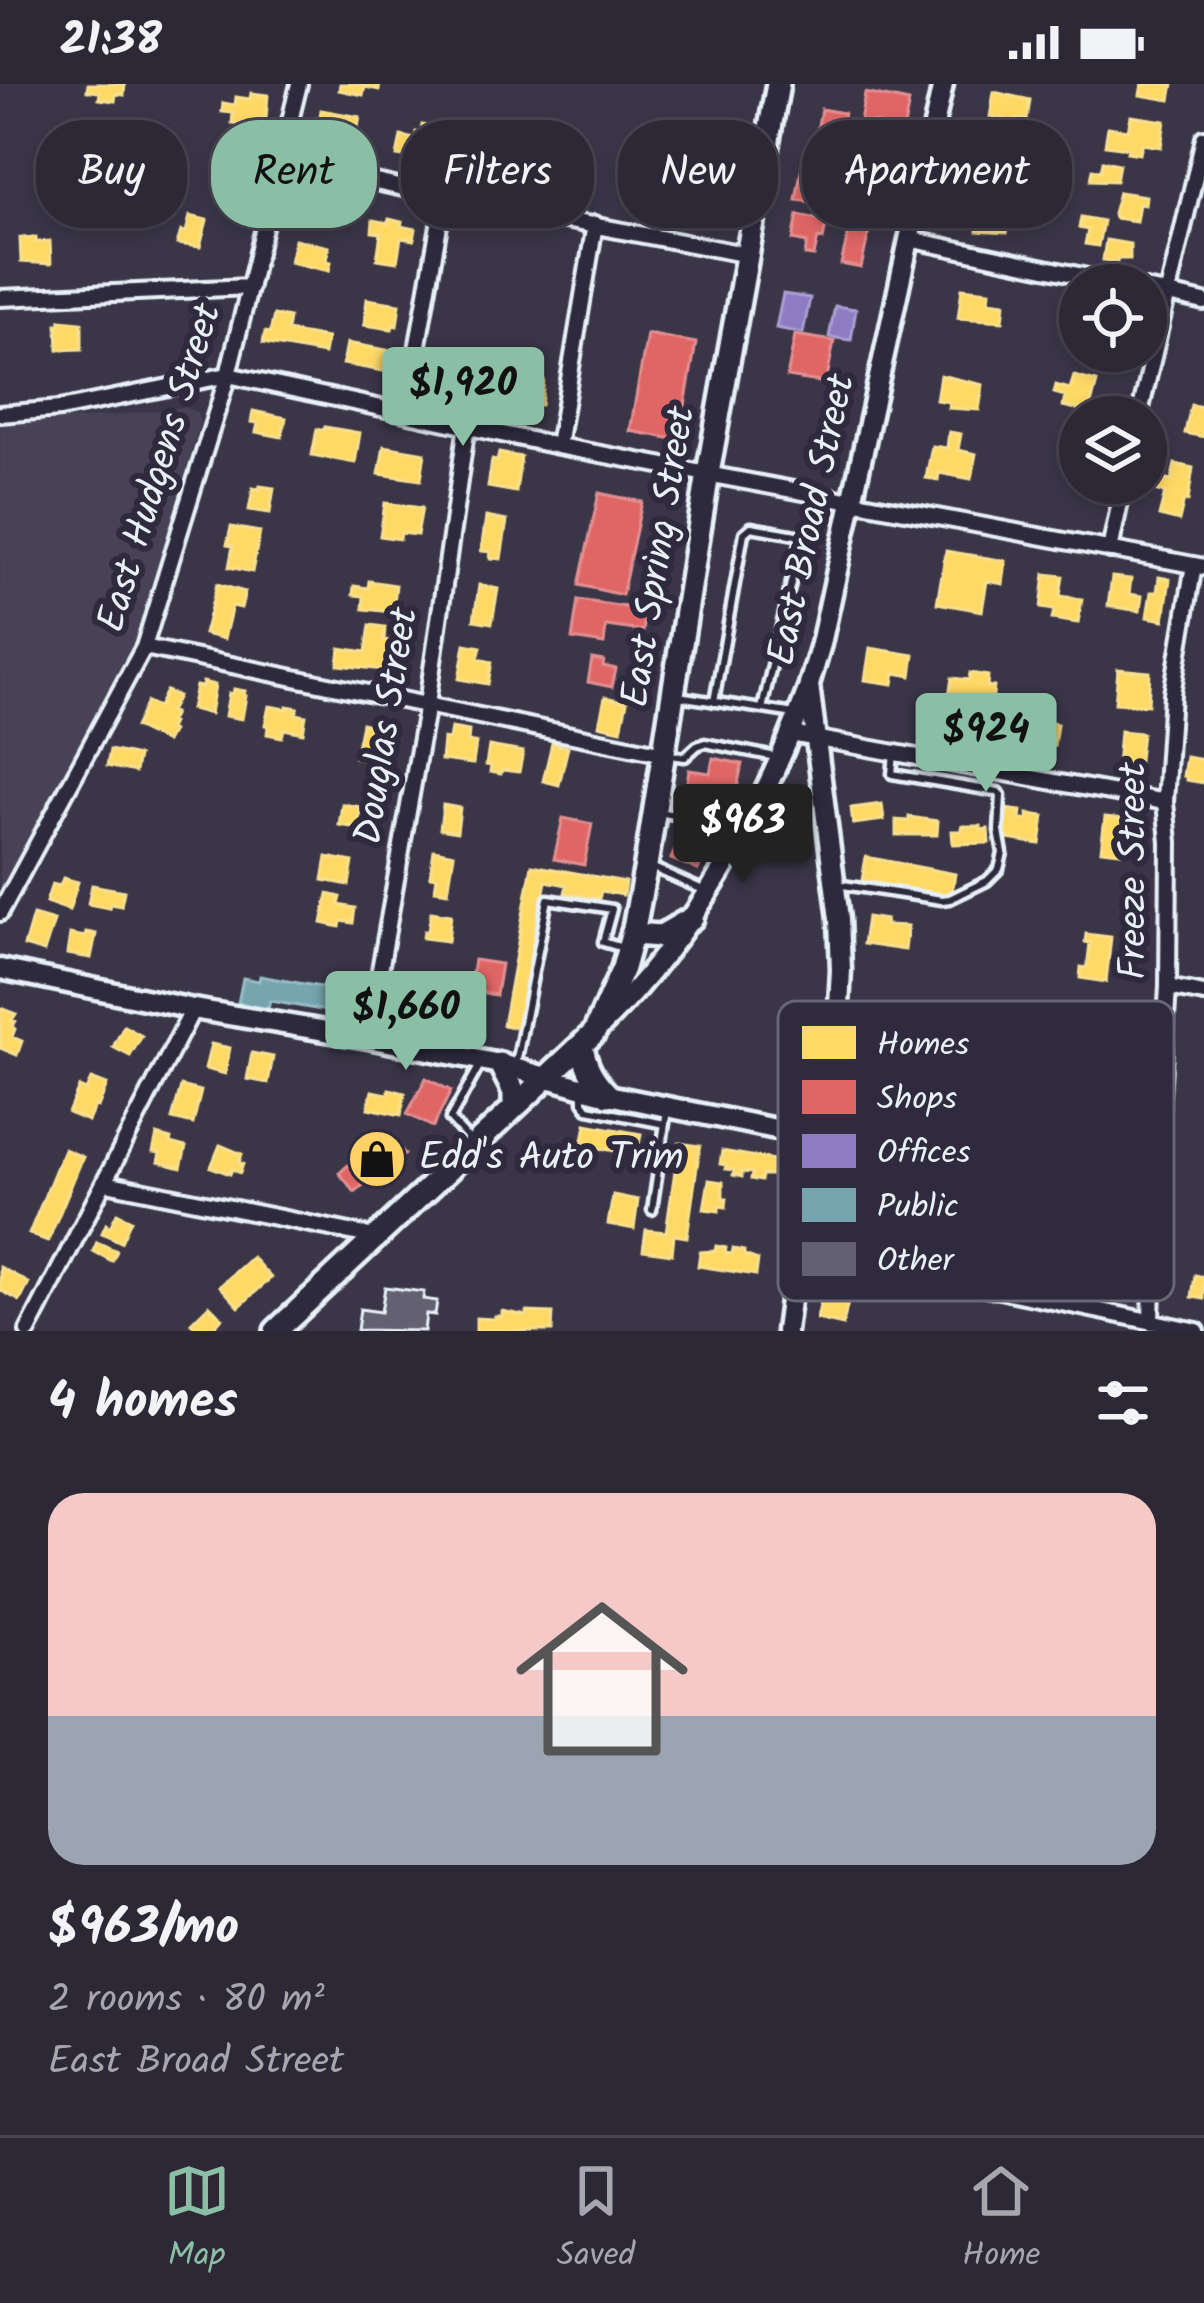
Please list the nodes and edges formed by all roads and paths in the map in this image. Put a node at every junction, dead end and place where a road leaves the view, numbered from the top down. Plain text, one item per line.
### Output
1 (299, 84) edge
2 (778, 84) edge
3 (943, 84) edge
4 (290, 120) edge
5 (1204, 137) edge
6 (596, 224) joint
7 (264, 228) edge
8 (439, 228) edge
9 (909, 238) junction
10 (749, 255) junction
11 (1059, 271) edge
12 (250, 287) junction
13 (1167, 290) edge
14 (1167, 294) edge
15 (0, 298) edge
16 (1204, 302) edge
17 (228, 374) junction
18 (406, 412) junction
19 (0, 414) edge
20 (466, 424) junction
21 (558, 446) junction
22 (709, 473) junction
23 (850, 499) junction
24 (1120, 504) edge
25 (1110, 550) junction
26 (1199, 566) edge
27 (144, 647) junction
28 (809, 685) junction
29 (674, 695) junction
30 (715, 702) junction
31 (427, 704) junction
32 (762, 709) junction
33 (795, 724) junction
34 (816, 740) junction
35 (664, 754) junction
36 (894, 754) junction
37 (779, 759) junction
38 (1165, 802) junction
39 (655, 811) junction
40 (742, 833) junction
41 (646, 865) junction
42 (834, 884) junction
43 (708, 892) junction
44 (612, 909) junction
45 (0, 914) edge
46 (692, 918) junction
47 (633, 932) junction
48 (0, 969) edge
49 (1168, 987) junction
50 (1204, 994) edge
51 (839, 1001) edge
52 (1167, 1001) edge
53 (193, 1009) junction
54 (368, 1038) junction
55 (588, 1039) junction
56 (500, 1064) junction
57 (548, 1077) junction
58 (583, 1087) junction
59 (608, 1095) junction
60 (514, 1108) junction
61 (666, 1115) junction
62 (778, 1132) edge
63 (475, 1146) junction
64 (106, 1183) junction
65 (652, 1210) dead end
66 (375, 1237) junction
67 (790, 1301) edge
68 (1050, 1301) edge
69 (1151, 1301) edge
70 (1150, 1322) junction
71 (28, 1331) edge
72 (276, 1331) edge
73 (786, 1331) edge
74 (1197, 1331) edge

1 - 4 street, East Hudgens Street
2 - 10 main road, East Spring Street
3 - 9 street, East Broad Street
5 - 13 street
6 - 10 street
6 - 21 street
7 - 12 street, East Hudgens Street
8 - 18 street
9 - 11 street
9 - 23 street, East Broad Street
10 - 22 main road, East Spring Street
12 - 15 street
12 - 17 street, East Hudgens Street
14 - 16 street
17 - 18 street
17 - 19 street
17 - 27 street, East Hudgens Street
18 - 20 street
20 - 21 street
20 - 31 street, Douglas Street
21 - 22 street
22 - 23 street
22 - 29 main road, East Spring Street
23 - 25 street
23 - 28 street, East Broad Street
24 - 25 street
25 - 26 street
26 - 38 street, Freeze Street
27 - 31 street
27 - 45 street, East Hudgens Street
28 - 33 street
28 - 34 street, East Broad Street
29 - 30 lane
29 - 35 main road, East Spring Street
30 - 32 lane
30 - 32 lane
31 - 35 street
31 - 54 street, Douglas Street
32 - 33 lane
33 - 34 street
33 - 37 street
34 - 36 street
34 - 42 street, East Broad Street
35 - 37 lane
35 - 39 main road, East Spring Street
36 - 38 street
36 - 42 lane
37 - 40 street
38 - 49 street, Freeze Street
39 - 40 lane
39 - 41 main road, East Spring Street
40 - 43 street
41 - 43 lane
41 - 47 main road, East Spring Street
42 - 51 street, East Broad Street
43 - 46 street
44 - 47 lane
44 - 47 lane
44 - 56 lane
46 - 47 main road
46 - 55 street
47 - 55 main road, East Spring Street
48 - 53 street
49 - 50 street
49 - 52 street, Freeze Street
53 - 54 street
53 - 64 street
54 - 56 street
55 - 57 main road, East Spring Street
55 - 59 main road
56 - 57 street
56 - 60 main road
56 - 63 lane
57 - 58 street
57 - 60 main road, East Spring Street
58 - 59 street
58 - 61 lane
59 - 61 street
60 - 63 main road, East Spring Street
61 - 62 street
61 - 65 lane
63 - 66 main road, East Spring Street
64 - 66 street
64 - 71 street
66 - 72 main road, East Spring Street
67 - 73 street, East Broad Street
68 - 70 street
69 - 70 street, Freeze Street
70 - 74 street

